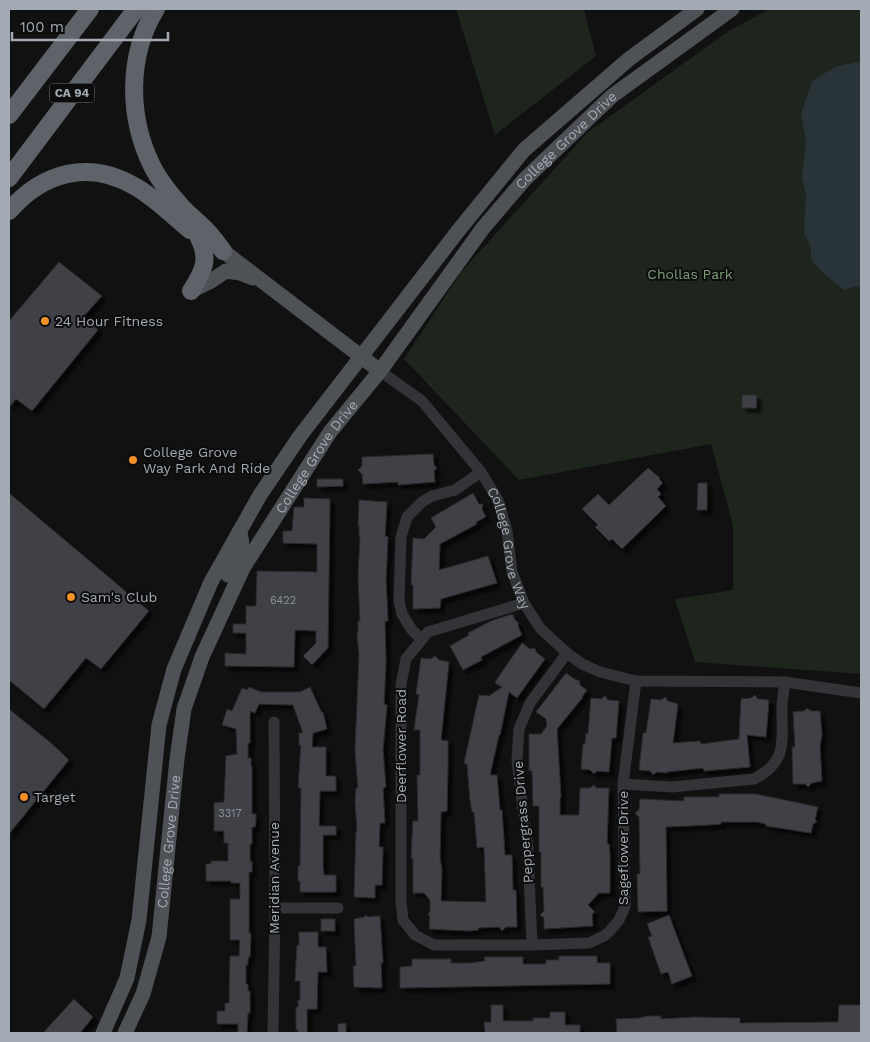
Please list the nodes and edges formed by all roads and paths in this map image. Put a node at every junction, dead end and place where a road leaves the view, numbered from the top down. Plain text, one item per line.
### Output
1 (90, 9) edge
2 (136, 9) edge
3 (156, 9) edge
4 (697, 9) edge
5 (732, 9) edge
6 (9, 115) edge
7 (9, 178) edge
8 (9, 211) edge
9 (198, 236) junction
10 (223, 251) junction
11 (264, 282) junction
12 (191, 291) joint
13 (362, 357) junction
14 (380, 371) junction
15 (282, 463) junction
16 (481, 472) junction
17 (239, 532) junction
18 (257, 546) junction
19 (524, 603) junction
20 (224, 610) junction
21 (421, 639) junction
22 (567, 653) junction
23 (636, 681) junction
24 (785, 682) junction
25 (861, 693) edge
26 (274, 722) dead end
27 (623, 784) junction
28 (275, 908) junction
29 (338, 908) dead end
30 (415, 935) joint
31 (532, 945) junction
32 (103, 1033) edge
33 (125, 1033) edge
34 (273, 1033) edge

1 - 6 highway, CA 94
2 - 7 highway, CA 94
3 - 10 highway
4 - 13 main road, College Grove Drive
5 - 14 main road, College Grove Drive
8 - 9 highway
9 - 10 highway
9 - 12 highway
10 - 11 main road, College Grove Way
11 - 12 main road
11 - 13 main road, College Grove Way
13 - 14 main road, College Grove Way
13 - 15 main road, College Grove Drive
14 - 16 street, College Grove Way
14 - 18 main road, College Grove Drive
15 - 17 main road, College Grove Drive
15 - 18 main road
16 - 19 street, College Grove Way
16 - 21 street
17 - 20 main road
17 - 32 main road, College Grove Drive
18 - 20 main road, College Grove Drive
19 - 21 street, Deerflower Road
19 - 22 street, College Grove Way
20 - 33 main road, College Grove Drive
21 - 30 street, Deerflower Road
22 - 23 street, College Grove Way
22 - 31 street, Peppergrass Drive
23 - 24 street, College Grove Way
23 - 27 street, Sageflower Drive
24 - 25 street, College Grove Way
24 - 27 street
26 - 28 street, Meridian Avenue
27 - 31 street, Sageflower Drive
28 - 29 street
28 - 34 street, Meridian Avenue
30 - 31 street, Sageflower Drive

